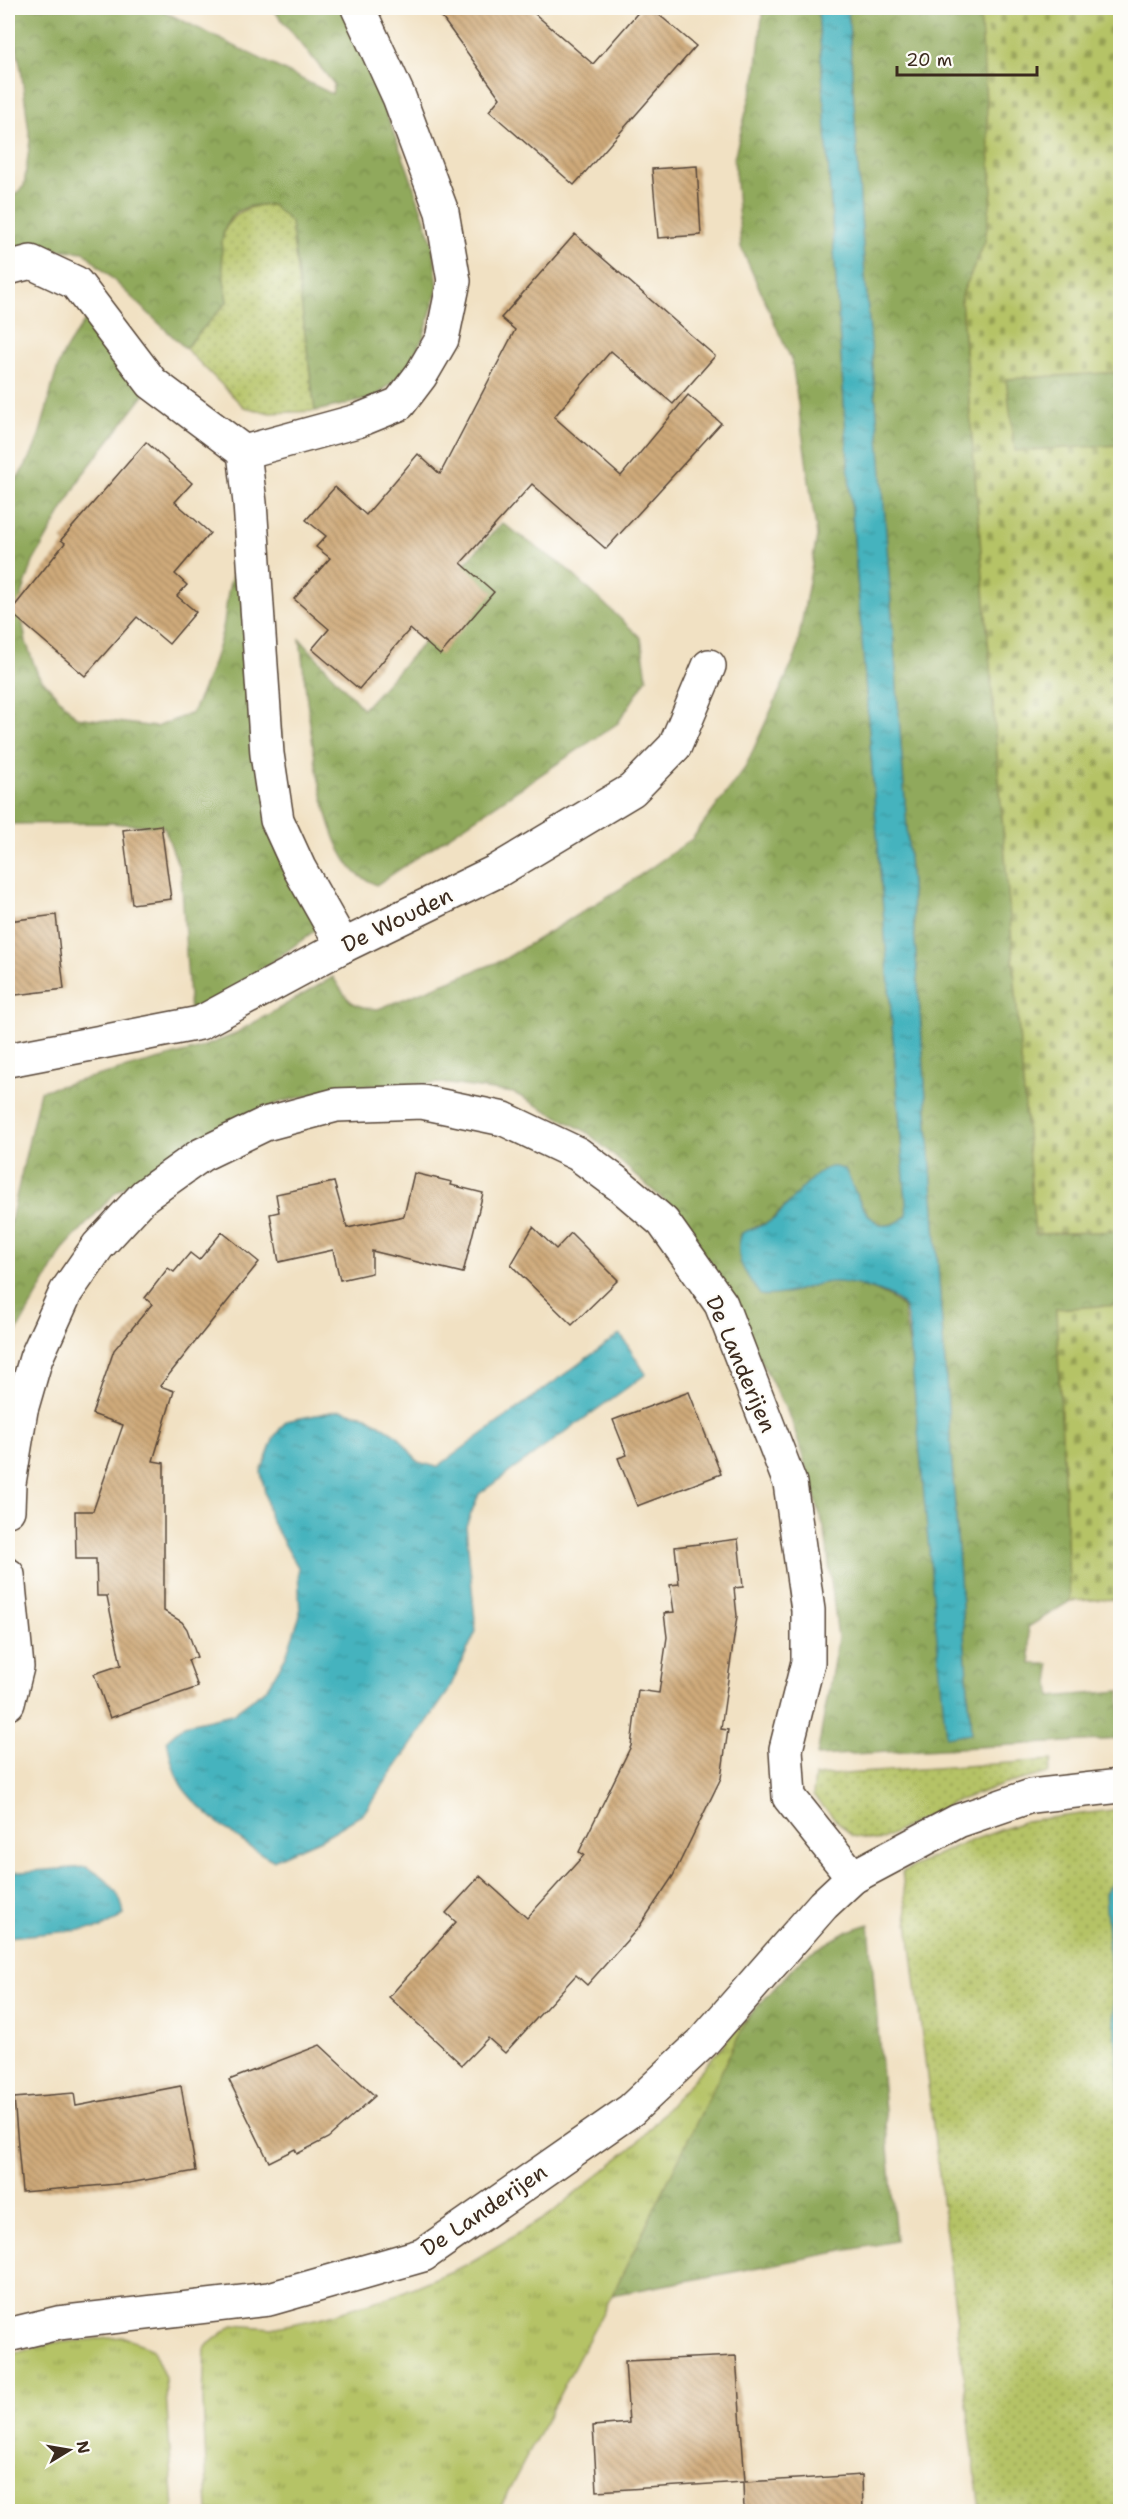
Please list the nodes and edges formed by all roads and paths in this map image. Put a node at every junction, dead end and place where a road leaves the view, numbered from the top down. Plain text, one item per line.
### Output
1 (358, 8) edge
2 (8, 268) edge
3 (244, 452) junction
4 (710, 666) dead end
5 (343, 946) junction
6 (8, 1060) edge
7 (8, 1510) edge
8 (8, 1575) edge
9 (8, 1703) edge
10 (1120, 1786) edge
11 (853, 1877) junction
12 (8, 2335) edge

1 - 3 street
2 - 3 street
3 - 5 street
4 - 5 street, De Wouden
5 - 6 street, De Wouden
7 - 11 street, De Landerijen
8 - 9 street
10 - 11 street, De Landerijen
11 - 12 street, De Landerijen

